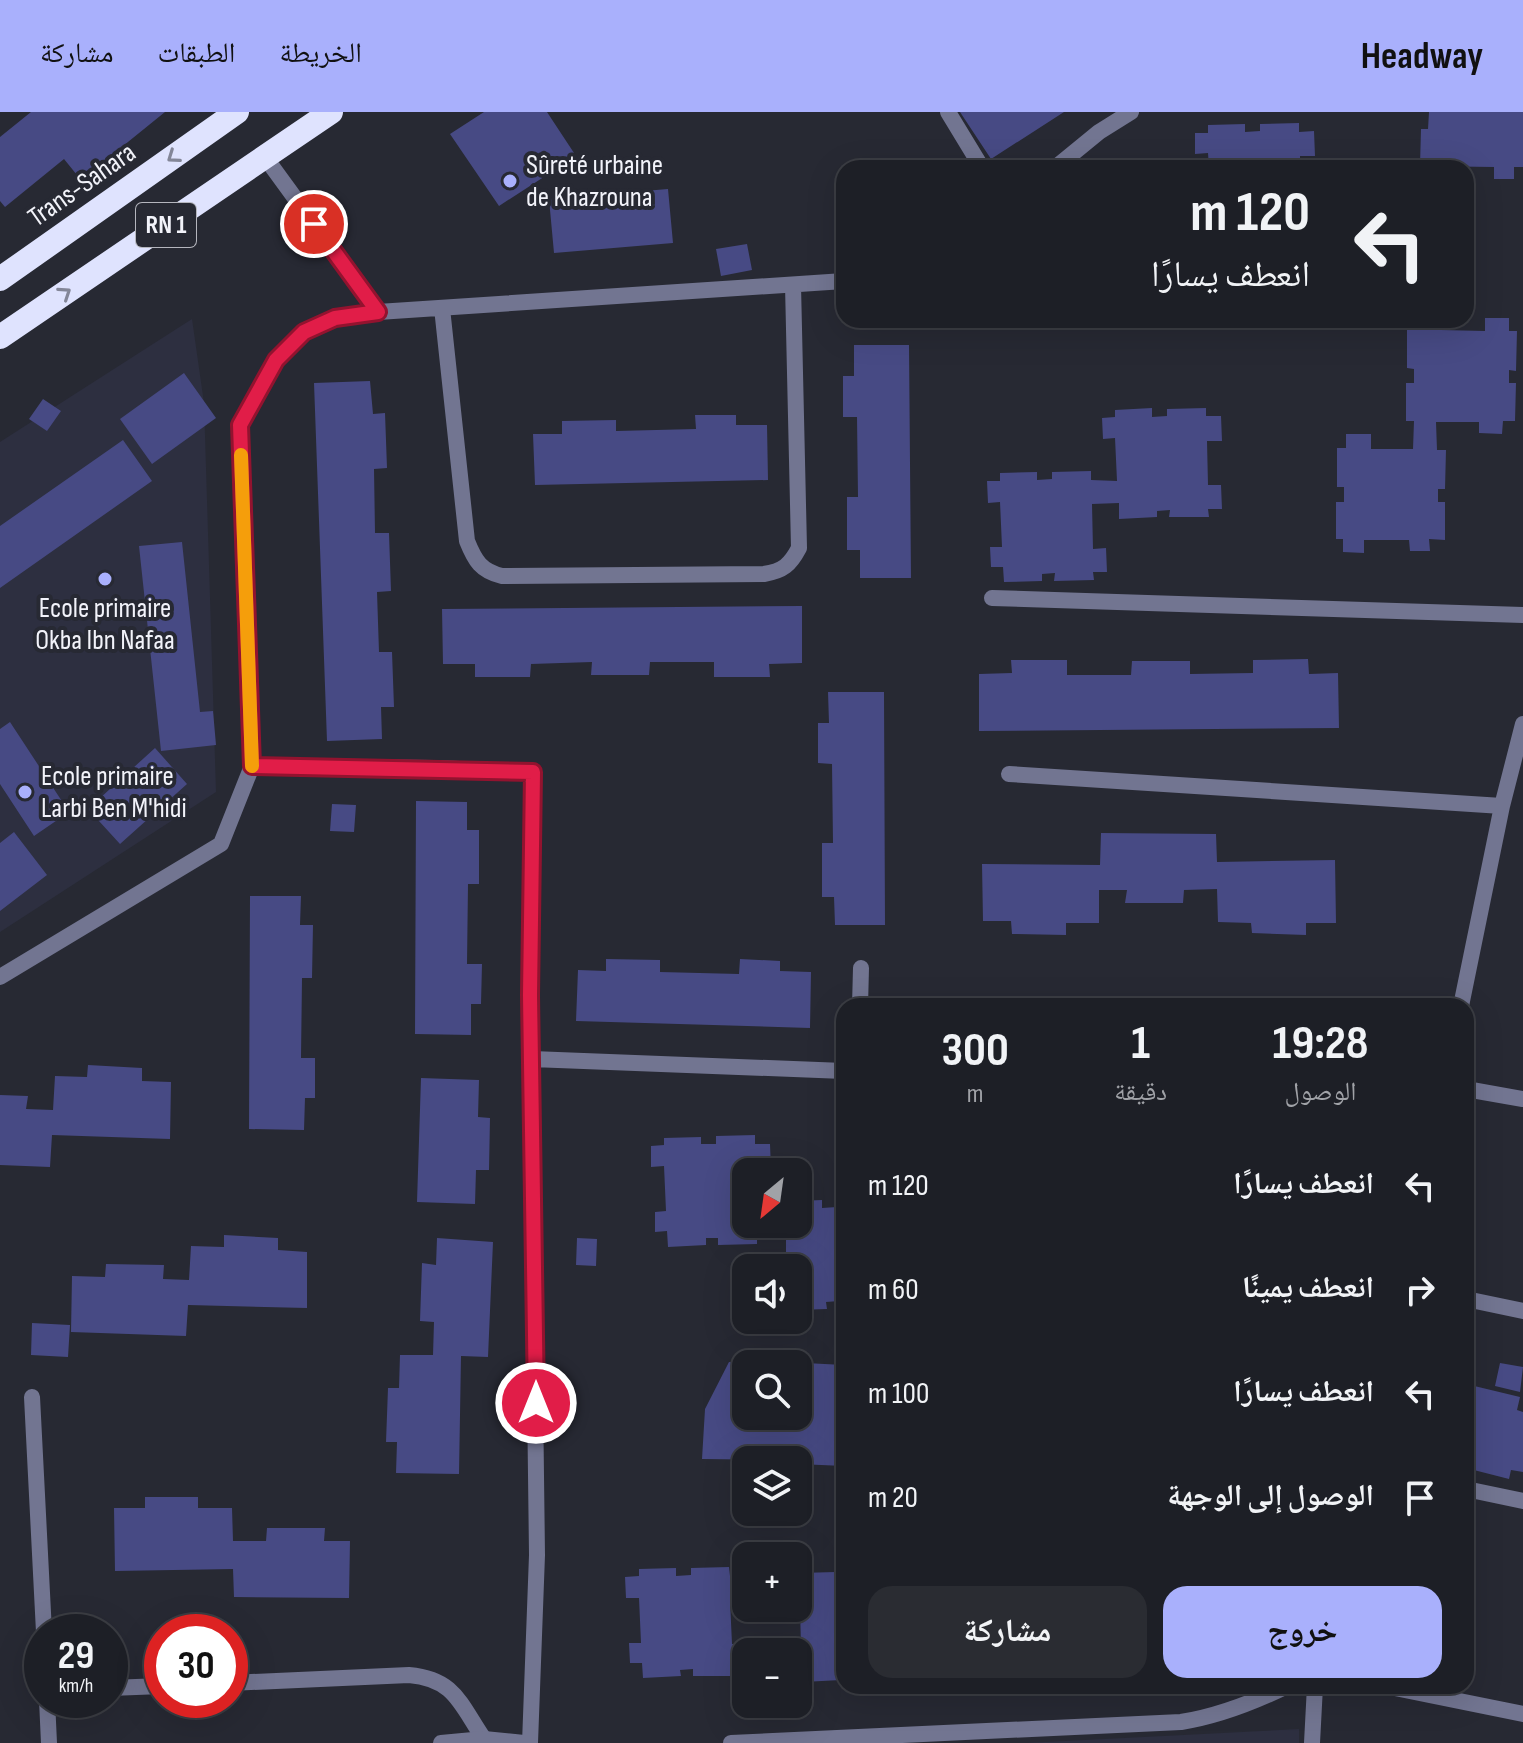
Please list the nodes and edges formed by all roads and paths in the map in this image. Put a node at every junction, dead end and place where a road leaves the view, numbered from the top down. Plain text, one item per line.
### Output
1 (237, 112) edge
2 (331, 112) edge
3 (948, 112) edge
4 (1131, 112) edge
5 (265, 157) junction
6 (977, 160) edge
7 (1065, 160) edge
8 (0, 279) edge
9 (836, 282) edge
10 (793, 285) junction
11 (442, 308) junction
12 (378, 312) junction
13 (0, 337) edge
14 (992, 598) dead end
15 (1523, 615) edge
16 (1523, 724) edge
17 (252, 766) junction
18 (1009, 774) dead end
19 (1502, 806) junction
20 (861, 968) dead end
21 (0, 977) edge
22 (860, 998) edge
23 (1463, 998) edge
24 (532, 1059) junction
25 (836, 1071) edge
26 (1474, 1090) edge
27 (1523, 1099) edge
28 (1474, 1301) edge
29 (1523, 1311) edge
30 (32, 1397) dead end
31 (1474, 1491) edge
32 (1523, 1501) edge
33 (43, 1614) edge
34 (248, 1682) edge
35 (1271, 1694) edge
36 (1315, 1694) edge
37 (1424, 1694) edge
38 (1523, 1714) edge
39 (48, 1718) edge
40 (484, 1739) junction
41 (49, 1743) edge
42 (441, 1743) edge
43 (524, 1743) edge
44 (530, 1743) edge
45 (731, 1743) edge
46 (1312, 1743) edge

1 -> 8 highway, Trans-Sahara / RN 1
2 - 5 highway, RN 1
3 - 6 street
4 - 7 street
5 - 12 street
13 -> 5 highway, RN 1
9 - 10 street
10 - 11 street
10 - 11 street
11 - 12 street
12 - 17 street
14 - 15 street
16 - 19 street
17 - 21 street
17 - 24 street
18 - 19 street
19 - 23 street
20 - 22 street
24 - 25 street
24 - 44 street
26 - 27 street
28 - 29 street
30 - 33 street
31 - 32 street
34 - 40 street
35 - 45 street
36 - 46 street
37 - 38 street
39 - 41 street
40 - 42 street
40 - 43 street

